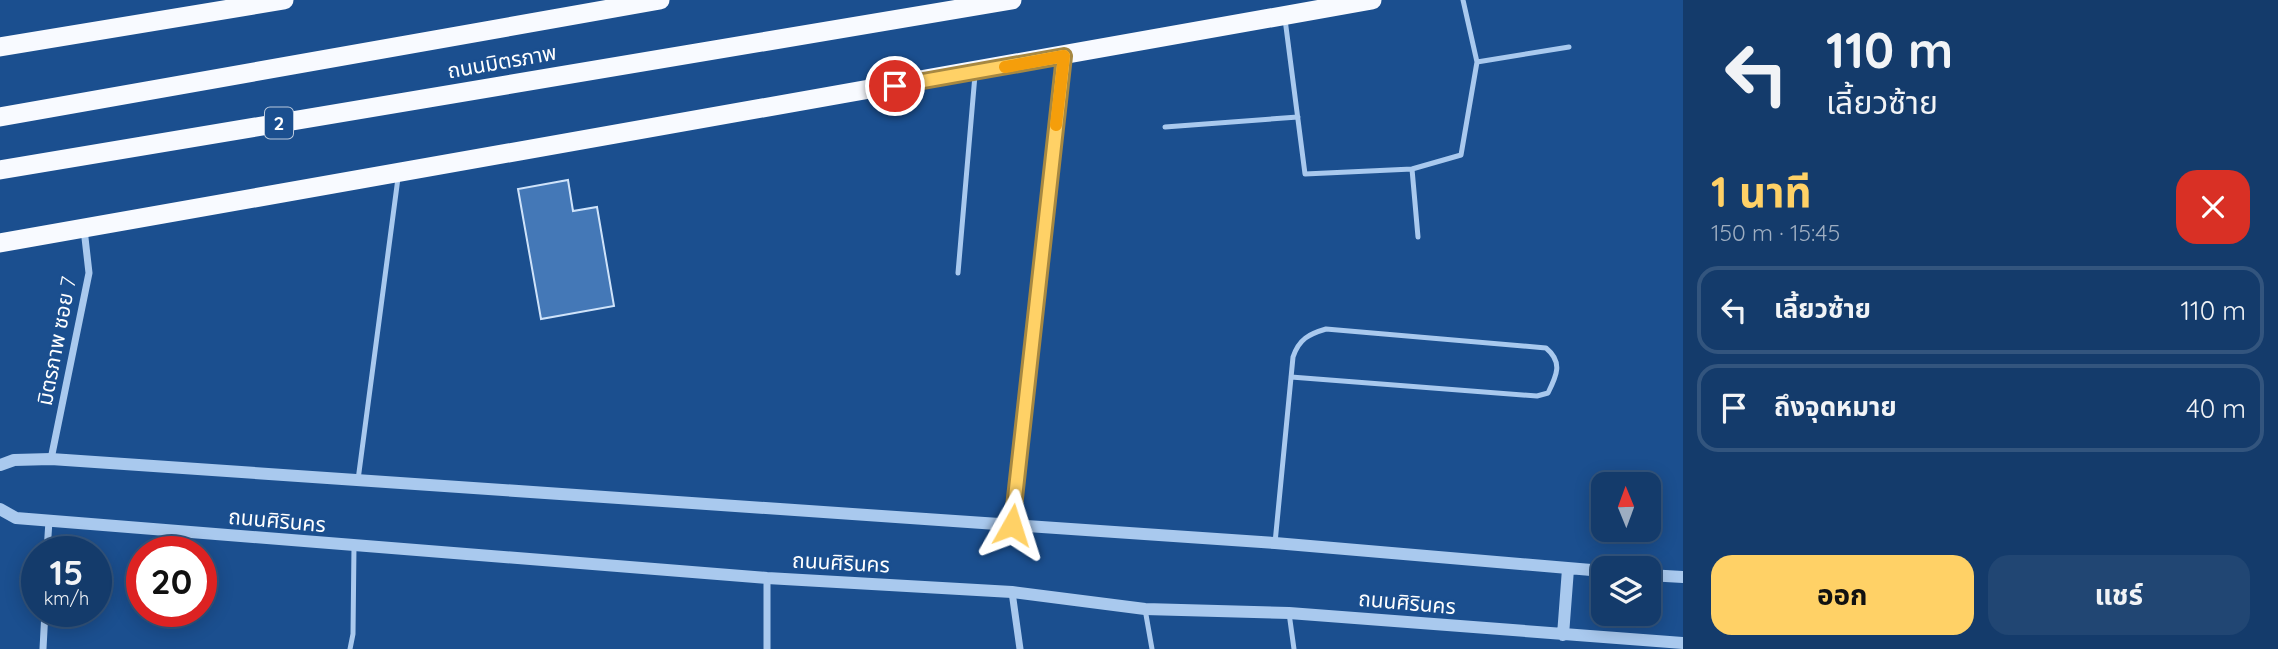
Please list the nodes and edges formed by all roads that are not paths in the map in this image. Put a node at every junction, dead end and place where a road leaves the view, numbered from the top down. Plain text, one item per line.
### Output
1 (284, 0) edge
2 (660, 0) edge
3 (1012, 0) edge
4 (1372, 0) edge
5 (1463, 0) edge
6 (1284, 16) junction
7 (0, 47) edge
8 (1569, 47) dead end
9 (1064, 56) junction
10 (1477, 62) junction
11 (975, 72) junction
12 (0, 117) edge
13 (1298, 117) junction
14 (1165, 127) dead end
15 (1412, 169) junction
16 (0, 170) edge
17 (398, 172) junction
18 (84, 229) junction
19 (1418, 237) dead end
20 (0, 243) edge
21 (958, 273) dead end
22 (1291, 377) junction
23 (51, 459) junction
24 (0, 465) edge
25 (358, 480) junction
26 (0, 509) edge
27 (49, 521) junction
28 (1012, 525) junction
29 (48, 536) edge
30 (1275, 543) junction
31 (354, 546) junction
32 (1568, 569) junction
33 (1591, 571) edge
34 (1661, 576) edge
35 (1683, 577) edge
36 (767, 578) junction
37 (1012, 592) junction
38 (1145, 609) junction
39 (1289, 613) junction
40 (44, 627) edge
41 (1563, 635) junction
42 (1683, 643) edge
43 (43, 649) edge
44 (350, 649) edge
45 (767, 649) edge
46 (1020, 649) edge
47 (1152, 649) edge
48 (1294, 649) edge

1 - 7 highway
2 - 12 highway, ถนนมิตรภาพ
3 - 16 highway, ถนนมิตรภาพ / 2
4 - 6 highway
5 - 10 lane
6 - 9 highway
6 - 13 lane
8 - 10 lane
9 - 11 highway
9 - 28 lane
10 - 15 lane
11 - 17 highway
11 - 21 lane
13 - 14 lane
13 - 15 lane
15 - 19 lane
17 - 18 highway
17 - 25 lane
18 - 20 highway
18 - 23 street, มิตรภาพ ซอย 7
22 - 22 lane
22 - 30 lane
23 - 24 street
23 - 25 street
25 - 28 street
26 - 27 street, ถนนศิรินคร
27 - 29 street
27 - 31 street, ถนนศิรินคร
28 - 30 street
30 - 32 street
31 - 36 street, ถนนศิรินคร
31 - 44 lane
32 - 33 street
32 - 41 street
34 - 35 street
36 - 37 street, ถนนศิรินคร
36 - 45 street
37 - 38 street, ถนนศิรินคร
37 - 46 street
38 - 39 street, ถนนศิรินคร
38 - 47 lane
39 - 41 street, ถนนศิรินคร
39 - 48 lane
40 - 43 street
41 - 42 street, ถนนศิรินคร

